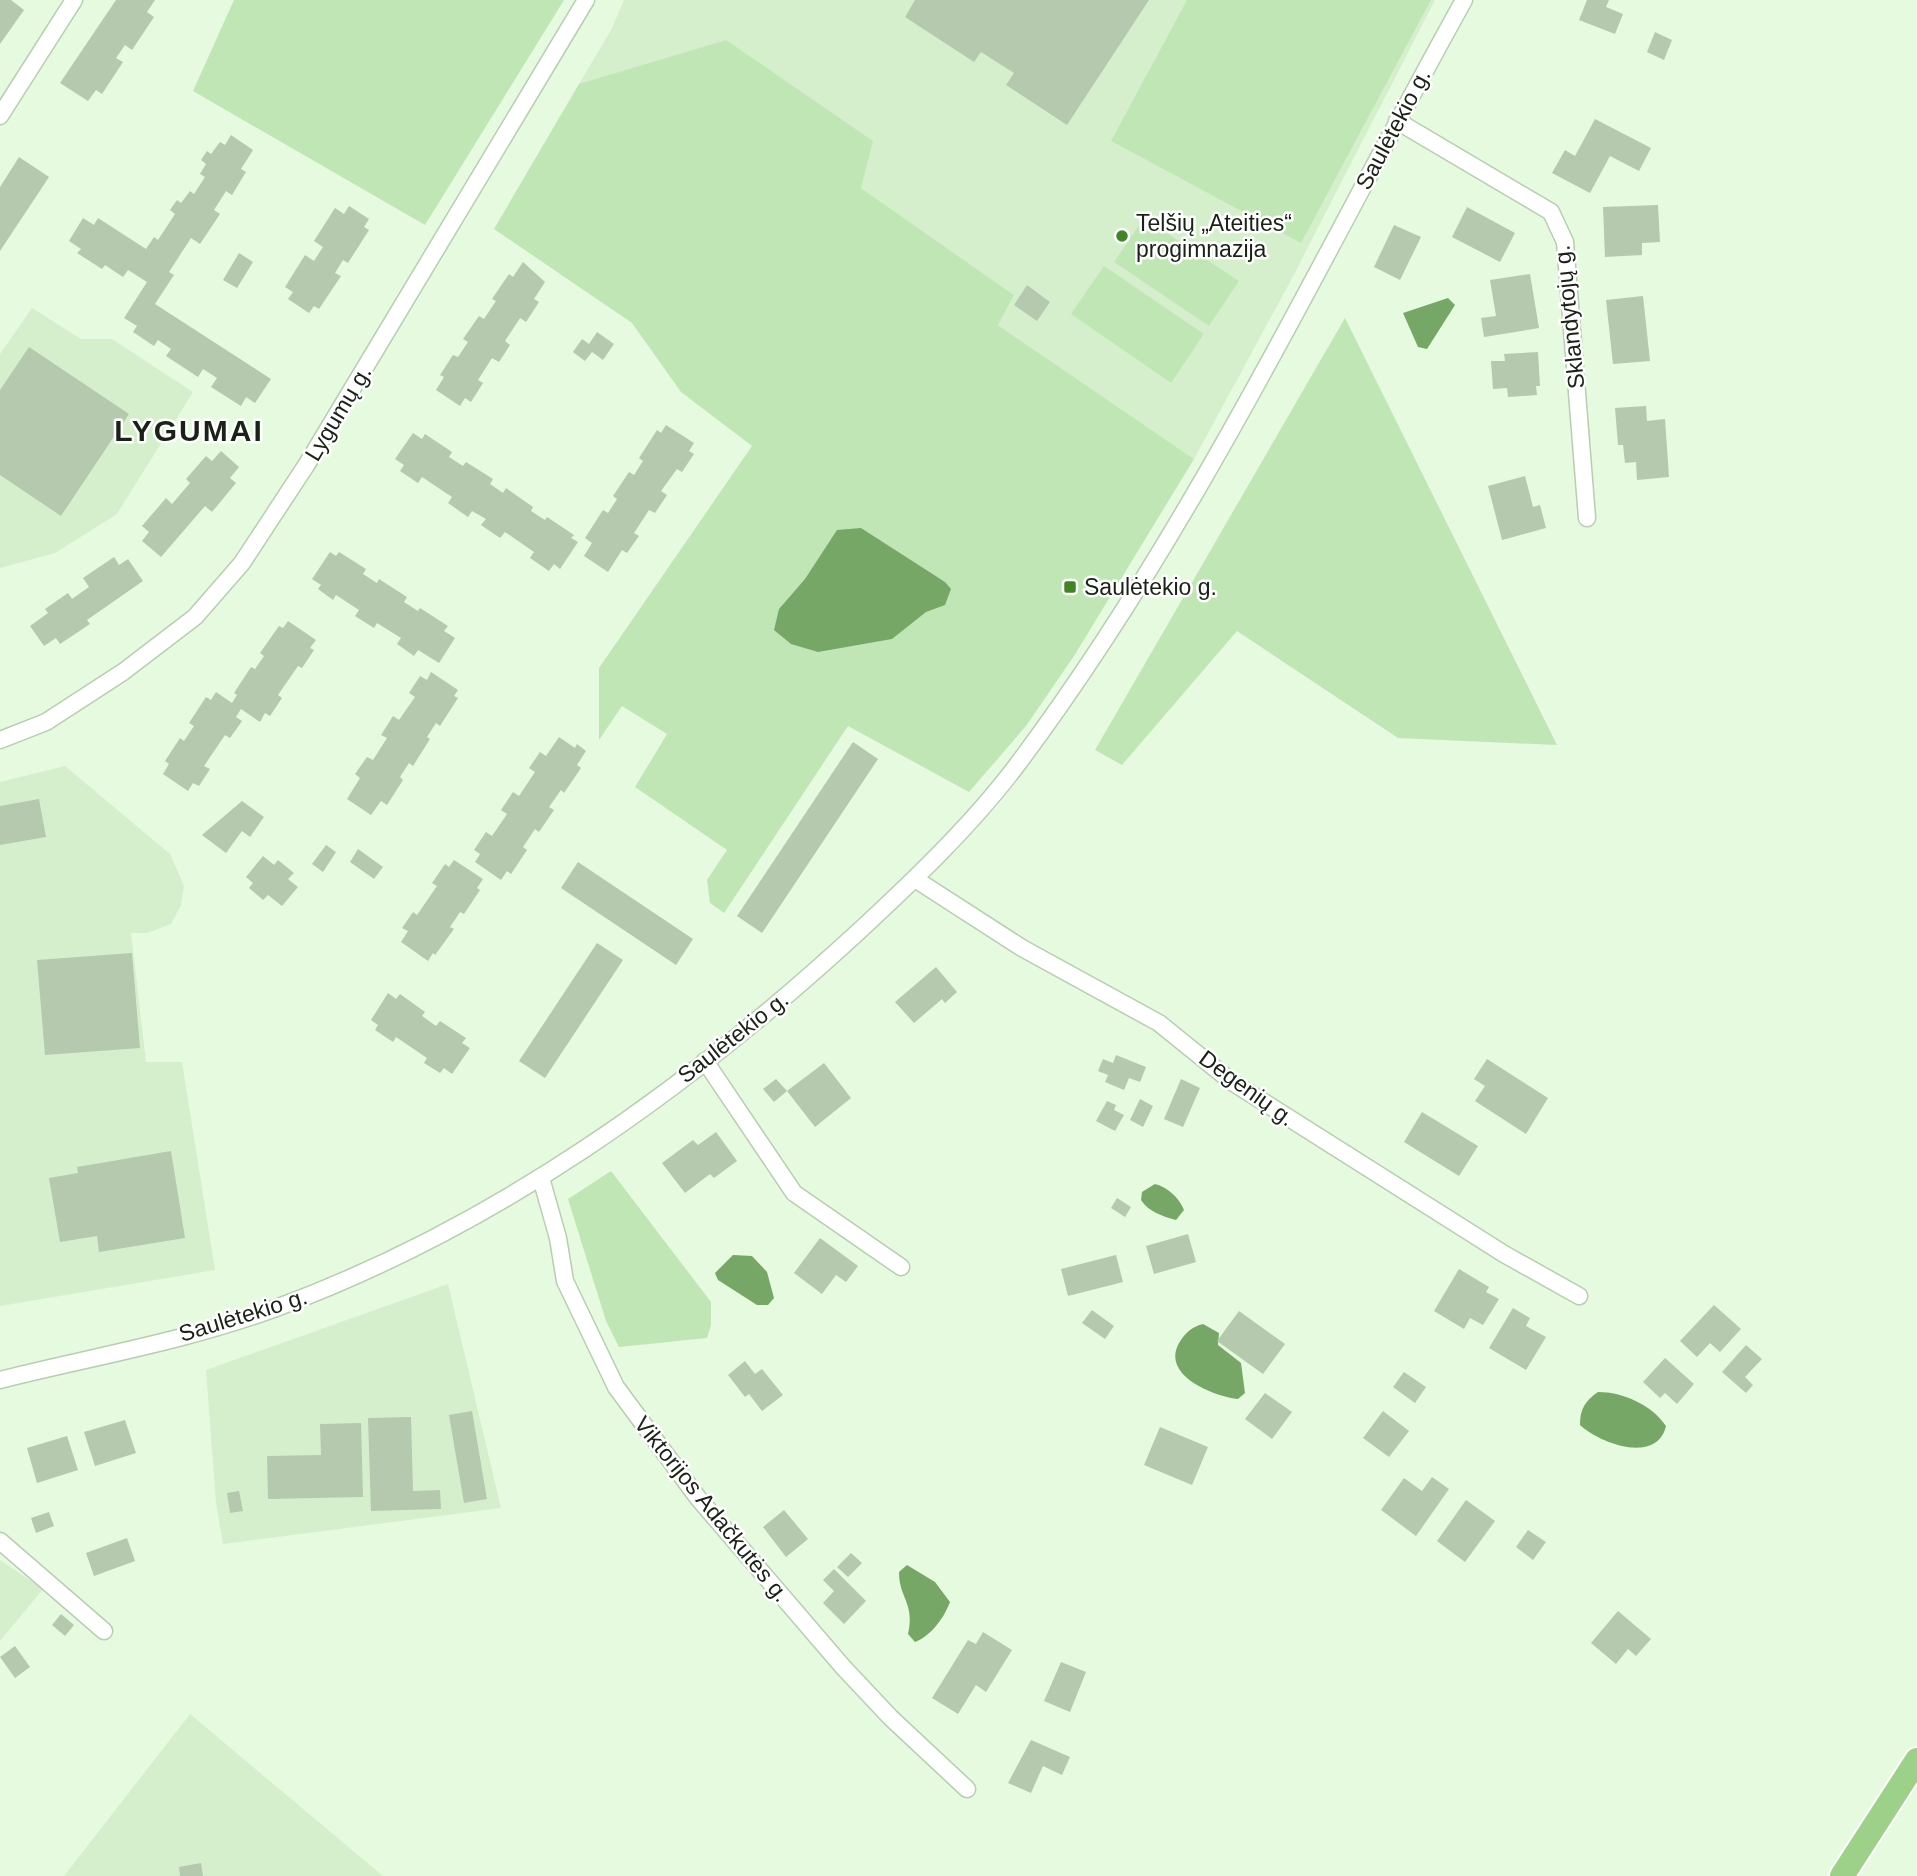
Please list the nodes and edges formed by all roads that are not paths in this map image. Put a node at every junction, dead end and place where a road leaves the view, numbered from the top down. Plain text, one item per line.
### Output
1 (74, 0) edge
2 (586, 0) edge
3 (1464, 0) edge
4 (0, 116) edge
5 (1397, 121) junction
6 (1587, 518) dead end
7 (0, 740) edge
8 (915, 879) junction
9 (705, 1060) junction
10 (541, 1178) junction
11 (901, 1267) dead end
12 (1579, 1296) dead end
13 (0, 1380) edge
14 (0, 1541) edge
15 (104, 1631) dead end
16 (1917, 1759) edge
17 (967, 1789) dead end
18 (1842, 1876) edge

1 - 4 street
2 - 7 street, Lygumų g.
3 - 5 street, Saulėtekio g.
5 - 6 street, Sklandytojų g.
5 - 8 street, Saulėtekio g.
8 - 9 street, Saulėtekio g.
8 - 12 street, Degenių g.
9 - 10 street, Saulėtekio g.
9 - 11 street
10 - 13 street, Saulėtekio g.
10 - 17 street, Viktorijos Adačkutės g.
14 - 15 street
16 - 18 main road

